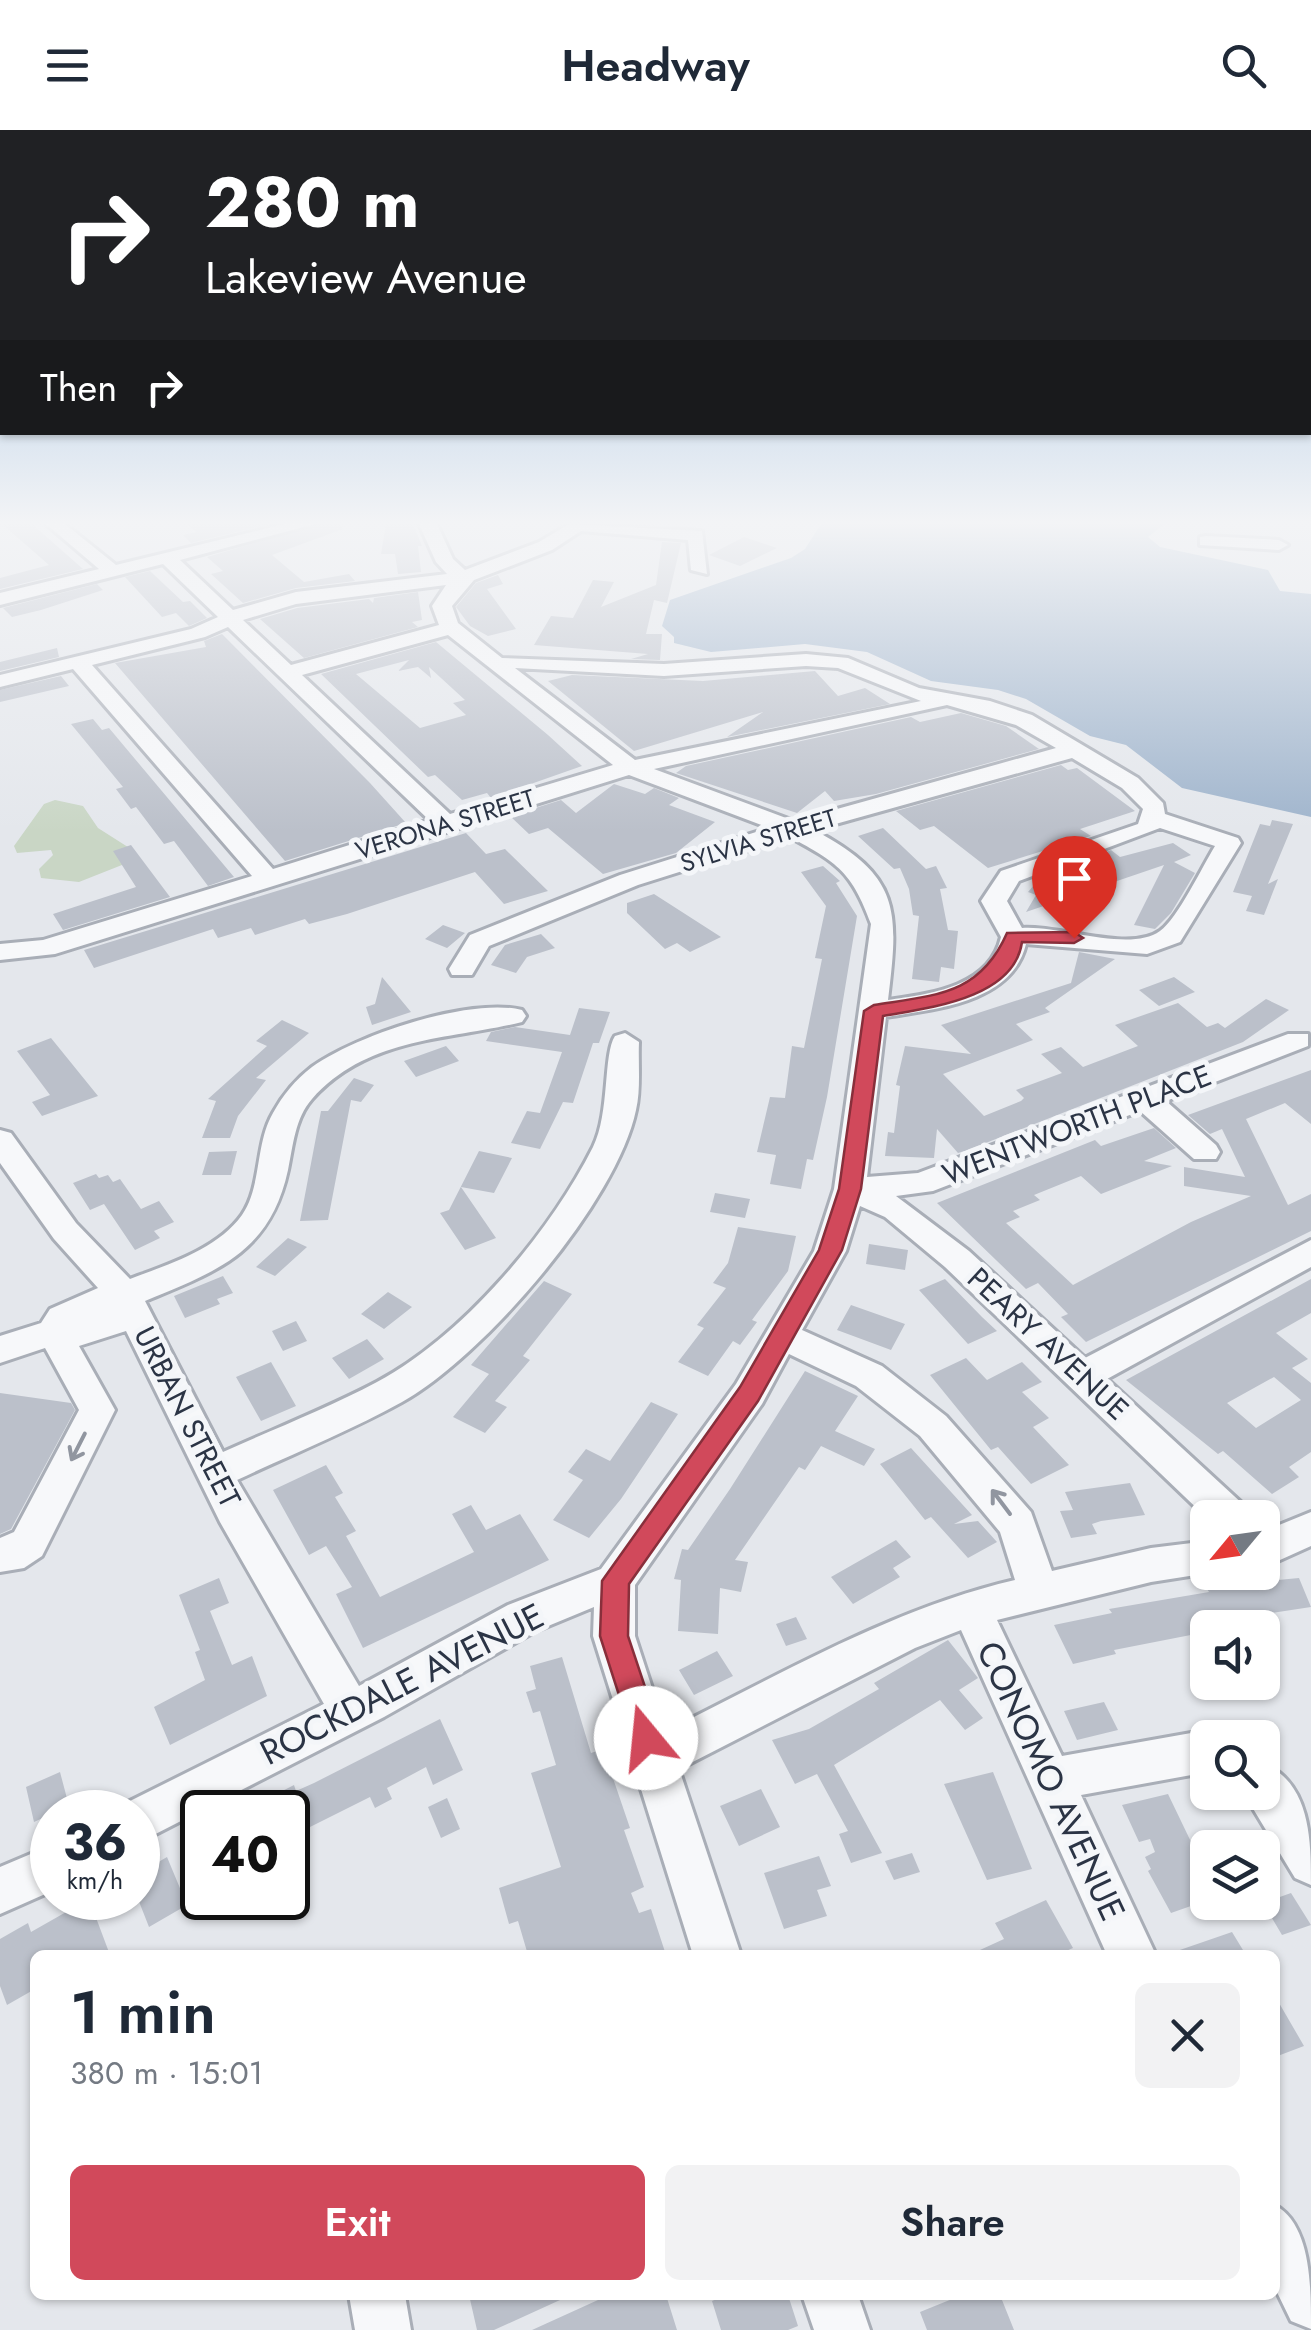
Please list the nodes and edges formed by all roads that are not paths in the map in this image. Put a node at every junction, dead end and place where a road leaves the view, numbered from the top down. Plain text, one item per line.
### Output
1 (214, 627) edge
2 (238, 627) edge
3 (451, 628) joint
4 (78, 662) junction
5 (495, 665) junction
6 (288, 672) junction
7 (0, 681) edge
8 (901, 700) junction
9 (1075, 750) junction
10 (631, 768) junction
11 (1152, 818) junction
12 (447, 824) junction
13 (793, 828) junction
14 (268, 879) junction
15 (1014, 937) junction
16 (0, 952) edge
17 (462, 969) dead end
18 (874, 1011) junction
19 (512, 1016) dead end
20 (1298, 1040) dead end
21 (625, 1042) dead end
22 (1145, 1099) junction
23 (0, 1140) edge
24 (1206, 1152) dead end
25 (850, 1189) junction
26 (1311, 1252) edge
27 (128, 1300) junction
28 (53, 1332) junction
29 (784, 1338) junction
30 (0, 1350) edge
31 (1082, 1376) junction
32 (216, 1473) junction
33 (1213, 1500) edge
34 (1311, 1528) edge
35 (1280, 1543) edge
36 (14, 1550) edge
37 (1190, 1560) edge
38 (616, 1581) junction
39 (1039, 1591) junction
40 (970, 1608) junction
41 (351, 1712) junction
42 (1190, 1754) edge
43 (652, 1760) junction
44 (1050, 1780) junction
45 (160, 1810) edge
46 (1278, 1810) edge
47 (1311, 1862) edge
48 (30, 1878) edge
49 (0, 1891) edge
50 (716, 1950) edge
51 (1130, 1950) edge
52 (1280, 2242) edge
53 (378, 2300) edge
54 (832, 2300) edge
55 (1311, 2301) edge
56 (383, 2330) edge
57 (842, 2330) edge

1 - 4 street
2 - 6 street
3 - 5 street
3 - 6 street
4 - 7 street
4 - 14 street
5 - 8 street
5 - 10 street
6 - 12 street
8 - 9 street, VERONA STREET
8 - 10 street, VERONA STREET
9 - 11 street, VERONA STREET
9 - 13 street, SYLVIA STREET
10 - 12 street, VERONA STREET
10 - 13 street
11 - 15 street
11 - 15 street
12 - 14 street, VERONA STREET
13 - 17 street, SYLVIA STREET
13 - 18 street
14 - 16 street, VERONA STREET
15 - 18 street
18 - 25 street
19 - 27 street, URBAN STREET
20 - 22 street, WENTWORTH PLACE
21 - 32 street
22 - 24 street
22 - 25 street, WENTWORTH PLACE
23 - 27 street
25 - 29 street
25 - 31 street, PEARY AVENUE
26 - 31 street
27 - 28 street
27 - 32 street, URBAN STREET
28 - 30 street
28 -> 36 street
29 - 38 street
39 -> 29 street
31 - 33 street, PEARY AVENUE
32 - 41 street, URBAN STREET
34 - 35 street
37 - 39 street
38 - 41 street, ROCKDALE AVENUE
38 - 43 street
39 - 40 street
40 - 43 street
40 - 44 street, CONOMO AVENUE
41 - 45 street, ROCKDALE AVENUE
42 - 44 street
43 - 50 street
44 - 51 street, CONOMO AVENUE
46 - 47 street
48 - 49 street
52 - 55 street
53 - 56 street
54 - 57 street

